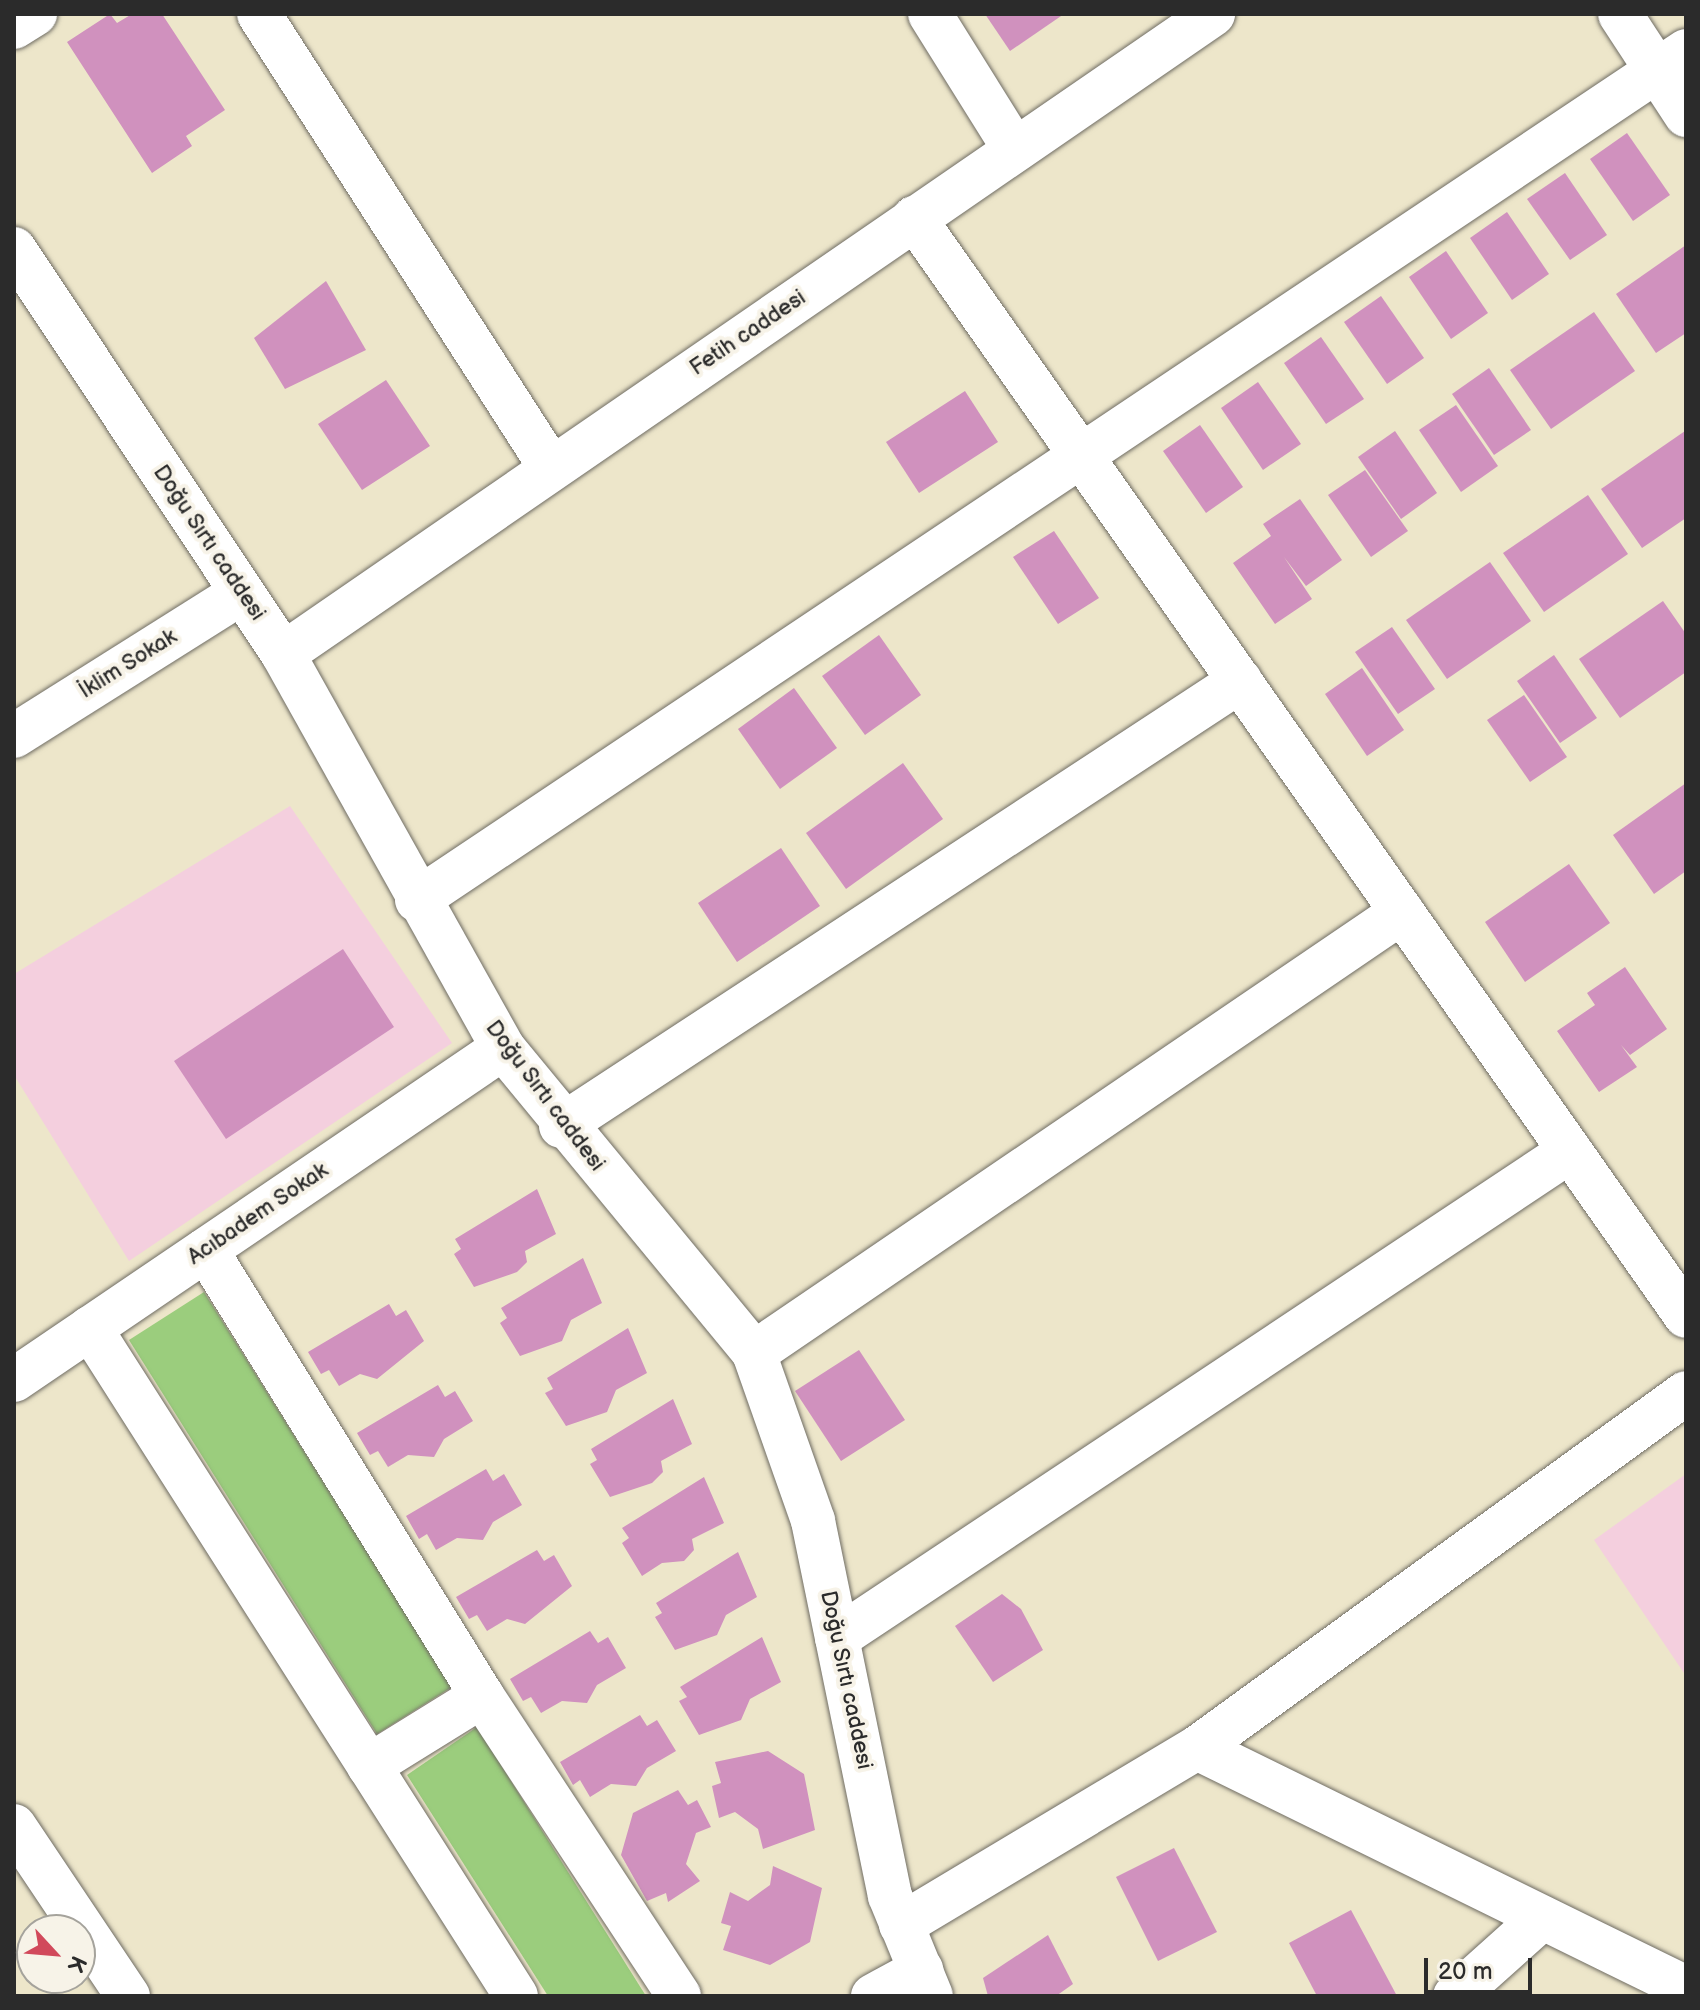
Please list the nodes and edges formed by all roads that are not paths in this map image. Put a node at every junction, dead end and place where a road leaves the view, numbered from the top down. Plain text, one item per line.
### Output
1 (35, 14) edge
2 (259, 14) edge
3 (930, 14) edge
4 (1213, 14) edge
5 (1620, 14) edge
6 (14, 27) edge
7 (1671, 61) edge
8 (1686, 115) edge
9 (1015, 150) junction
10 (914, 218) junction
11 (14, 249) edge
12 (1081, 455) junction
13 (551, 468) junction
14 (241, 593) junction
15 (283, 654) junction
16 (1240, 681) junction
17 (14, 736) edge
18 (417, 900) junction
19 (1402, 912) junction
20 (503, 1048) junction
21 (561, 1126) junction
22 (1570, 1151) junction
23 (206, 1250) junction
24 (1686, 1316) edge
25 (90, 1328) junction
26 (754, 1353) junction
27 (14, 1380) edge
28 (1686, 1393) edge
29 (837, 1638) junction
30 (482, 1696) junction
31 (1197, 1748) junction
32 (369, 1766) junction
33 (14, 1826) edge
34 (1542, 1918) junction
35 (901, 1925) junction
36 (926, 1983) edge
37 (1686, 1988) edge
38 (128, 1996) edge
39 (516, 1996) edge
40 (679, 1996) edge
41 (873, 1996) edge
42 (1455, 1996) edge

1 - 6 street
2 - 13 street
3 - 9 street
4 - 9 street, Fetih caddesi
5 - 7 street
7 - 8 street
7 - 12 street
9 - 10 street, Fetih caddesi
10 - 12 street
10 - 13 street, Fetih caddesi
11 - 14 street, Doğu Sırtı caddesi
12 - 16 street
12 - 18 street
13 - 15 street, Fetih caddesi
14 - 15 street, Doğu Sırtı caddesi
14 - 17 street, İklim Sokak
15 - 18 street, Doğu Sırtı caddesi
16 - 19 street
16 - 21 street
18 - 20 street, Doğu Sırtı caddesi
19 - 22 street
19 - 26 street
20 - 21 street, Doğu Sırtı caddesi
20 - 23 street, Acıbadem Sokak
21 - 26 street, Doğu Sırtı caddesi
22 - 24 street
22 - 29 street
23 - 25 street, Acıbadem Sokak
23 - 30 street
25 - 27 street, Acıbadem Sokak
25 - 32 street
26 - 29 street, Doğu Sırtı caddesi
28 - 31 street
29 - 35 street, Doğu Sırtı caddesi
30 - 32 street
30 - 40 street
31 - 34 street
31 - 35 street
32 - 39 street
33 - 38 street
34 - 37 street
34 - 42 street
35 - 36 street, Doğu Sırtı caddesi
36 - 41 street

